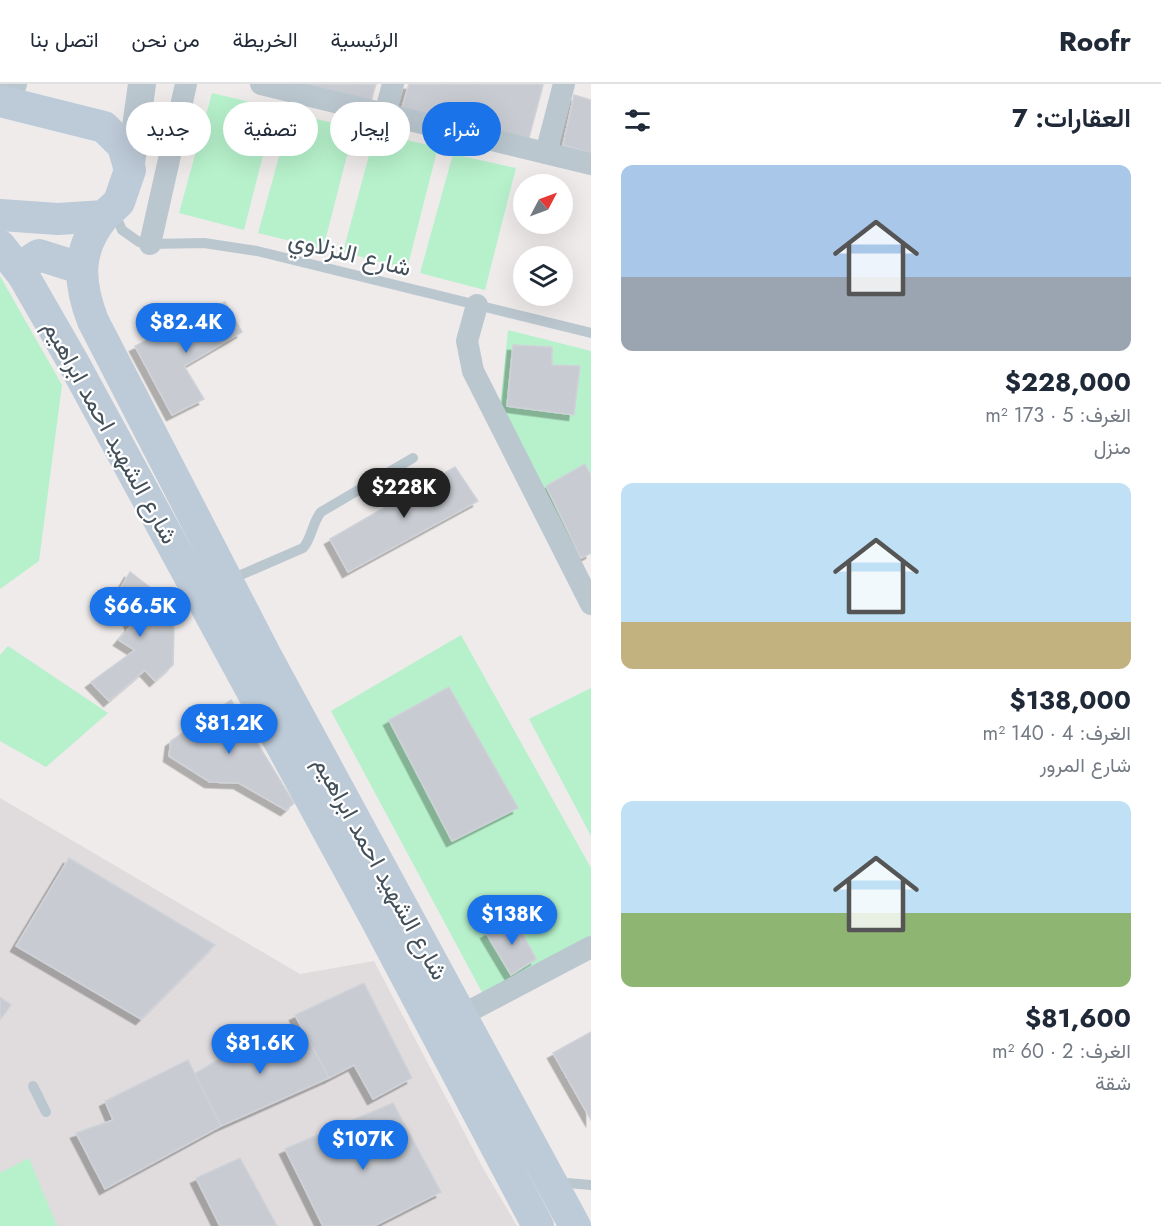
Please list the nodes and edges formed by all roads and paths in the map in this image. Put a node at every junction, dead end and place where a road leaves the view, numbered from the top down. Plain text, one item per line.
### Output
1 (13, 84) edge
2 (142, 84) edge
3 (186, 84) edge
4 (261, 84) edge
5 (393, 84) edge
6 (564, 84) edge
7 (0, 88) edge
8 (0, 101) edge
9 (335, 102) edge
10 (388, 102) edge
11 (410, 120) edge
12 (546, 153) junction
13 (591, 164) edge
14 (130, 170) junction
15 (109, 213) junction
16 (0, 215) edge
17 (150, 244) junction
18 (0, 246) edge
19 (80, 268) junction
20 (23, 275) junction
21 (477, 305) junction
22 (591, 333) edge
23 (413, 458) dead end
24 (583, 570) edge
25 (227, 581) junction
26 (200, 596) junction
27 (591, 604) edge
28 (591, 947) edge
29 (462, 1015) junction
30 (33, 1086) dead end
31 (46, 1112) dead end
32 (524, 1132) junction
33 (495, 1147) junction
34 (551, 1181) junction
35 (591, 1185) edge
36 (538, 1226) edge
37 (575, 1226) edge

1 - 7 street
2 - 14 street
3 - 17 street
4 - 9 street
5 - 10 street
6 - 12 street
8 - 14 main road
11 - 12 street
12 - 13 street
14 - 15 main road, شارع الشهيد احمد ابراهيم
15 - 16 main road
15 - 17 lane, شارع النزلاوي
15 - 19 main road, شارع الشهيد احمد ابراهيم
17 - 21 lane, شارع النزلاوي
18 - 20 main road, شارع الشهيد احمد ابراهيم
19 - 20 main road
19 - 25 main road, شارع الشهيد احمد ابراهيم
20 - 26 main road, شارع الشهيد احمد ابراهيم
21 - 22 lane, شارع النزلاوي
21 - 24 street
23 - 25 lane
24 - 27 street
25 - 26 main road
25 - 29 main road, شارع الشهيد احمد ابراهيم
26 - 33 main road, شارع الشهيد احمد ابراهيم
28 - 29 street
29 - 32 main road, شارع الشهيد احمد ابراهيم
30 - 31 lane
32 - 33 main road
32 - 34 main road, شارع الشهيد احمد ابراهيم
33 - 36 main road, شارع الشهيد احمد ابراهيم
34 - 35 lane
34 - 37 main road, شارع الشهيد احمد ابراهيم

